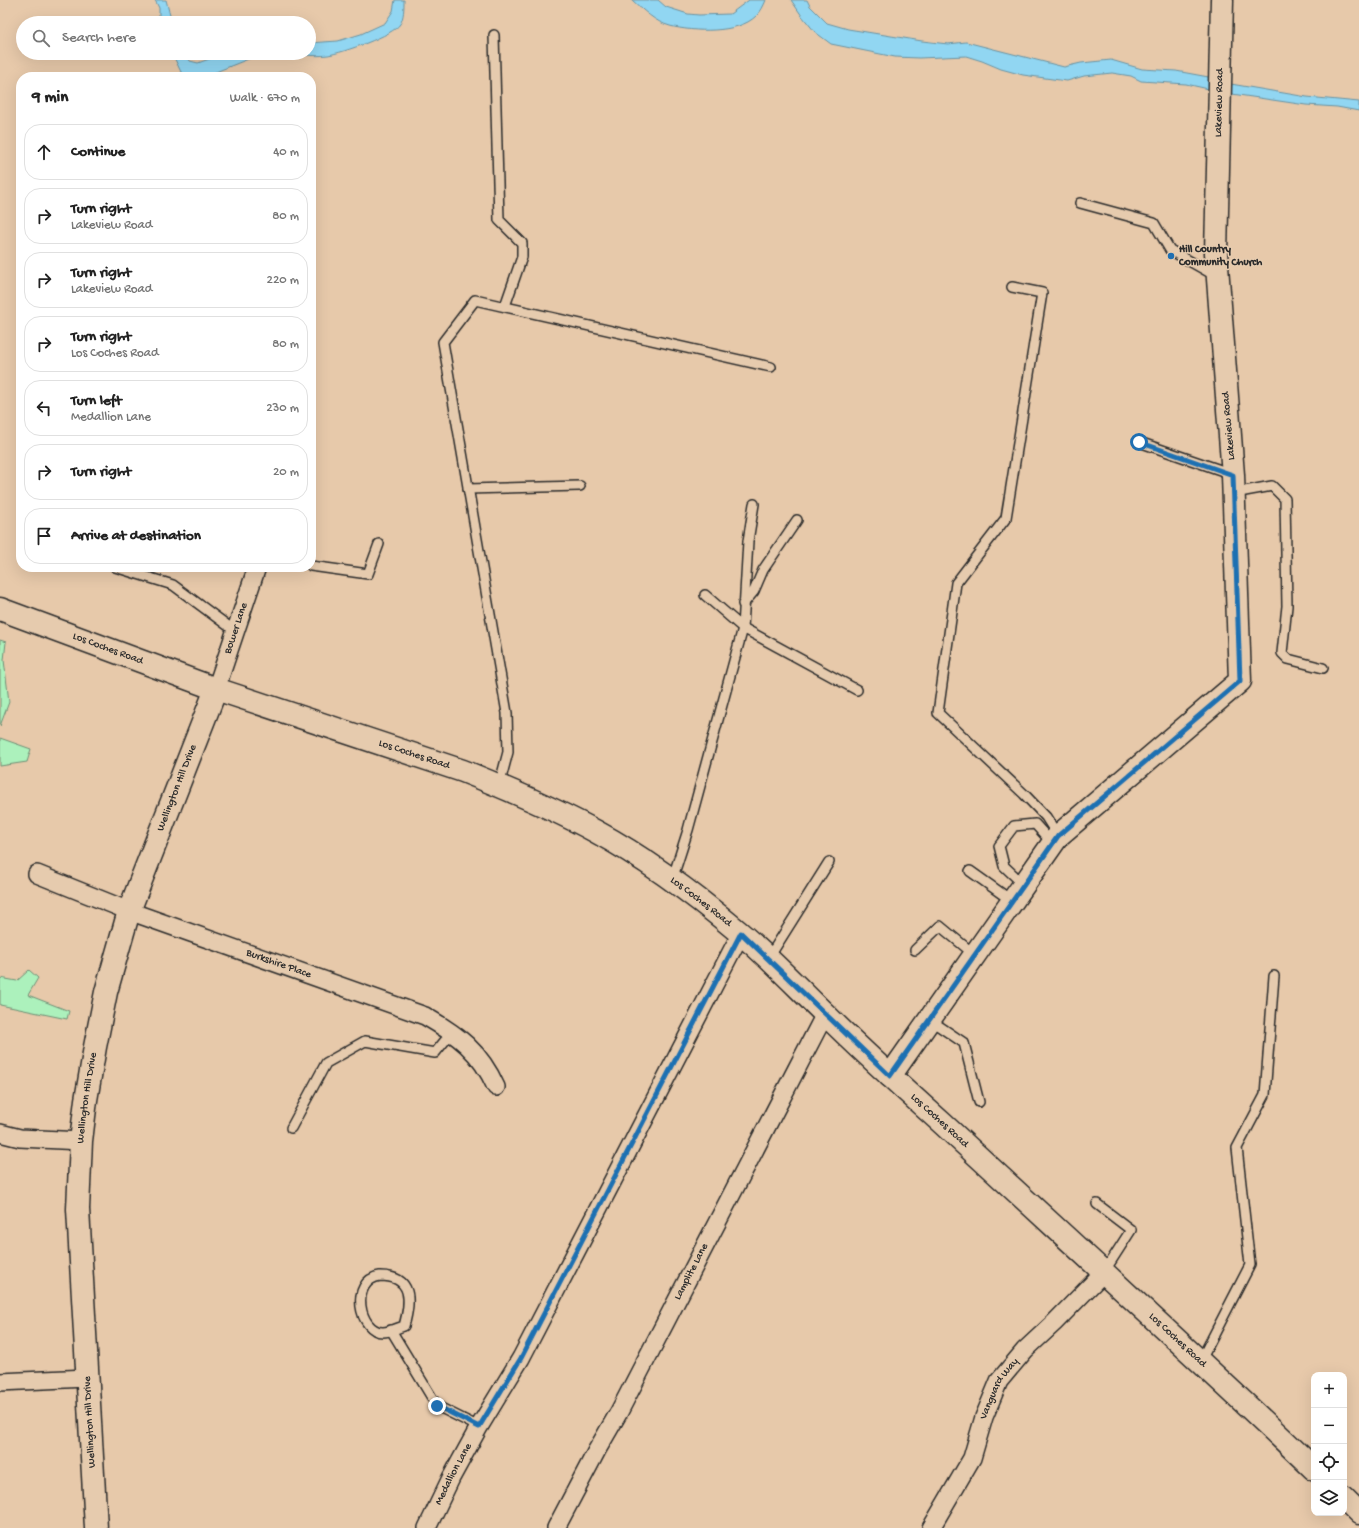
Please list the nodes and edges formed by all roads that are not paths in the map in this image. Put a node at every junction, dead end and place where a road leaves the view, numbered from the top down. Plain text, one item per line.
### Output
1 (1222, 0) edge
2 (494, 35) dead end
3 (1080, 203) dead end
4 (1217, 276) junction
5 (1012, 287) dead end
6 (505, 306) junction
7 (771, 367) dead end
8 (1139, 442) dead end
9 (1234, 484) junction
10 (580, 486) dead end
11 (468, 489) junction
12 (754, 504) dead end
13 (797, 520) dead end
14 (379, 544) dead end
15 (316, 567) edge
16 (130, 572) edge
17 (255, 572) edge
18 (705, 594) dead end
19 (743, 604) junction
20 (0, 609) edge
21 (743, 628) junction
22 (235, 631) junction
23 (1322, 668) dead end
24 (216, 689) junction
25 (857, 690) dead end
26 (499, 786) junction
27 (1056, 840) junction
28 (829, 862) dead end
29 (970, 871) dead end
30 (37, 874) dead end
31 (672, 880) junction
32 (1018, 893) junction
33 (129, 911) junction
34 (741, 933) junction
35 (915, 950) dead end
36 (975, 955) junction
37 (768, 959) junction
38 (1274, 976) dead end
39 (825, 1014) junction
40 (930, 1020) junction
41 (452, 1032) junction
42 (890, 1076) junction
43 (496, 1087) dead end
44 (979, 1102) dead end
45 (291, 1128) dead end
46 (0, 1133) edge
47 (81, 1141) junction
48 (1097, 1204) dead end
49 (1103, 1273) junction
50 (391, 1330) junction
51 (1201, 1360) junction
52 (88, 1378) junction
53 (0, 1382) edge
54 (479, 1427) junction
55 (1311, 1466) edge
56 (1347, 1501) edge
57 (1359, 1513) edge
58 (96, 1528) edge
59 (427, 1528) edge
60 (556, 1528) edge
61 (931, 1528) edge

1 - 4 street, Lakeview Road
2 - 6 lane
3 - 4 lane
4 - 9 street, Lakeview Road
5 - 27 lane
6 - 7 lane
6 - 11 lane
8 - 9 lane
9 - 23 lane
9 - 27 street, Lakeview Road
10 - 11 lane
11 - 26 lane
12 - 19 lane
13 - 19 lane
14 - 15 lane
16 - 22 lane
17 - 22 street, Bower Lane
18 - 21 lane
19 - 21 lane
20 - 24 street, Los Coches Road
21 - 25 lane
21 - 31 lane
22 - 24 street, Bower Lane
24 - 26 street, Los Coches Road
24 - 33 street, Wellington Hill Drive
26 - 31 street, Los Coches Road
27 - 32 street, Lakeview Road
27 - 32 lane
28 - 37 lane
29 - 32 lane
30 - 33 street, Burkshire Place
31 - 34 street, Los Coches Road
32 - 36 street, Lakeview Road
33 - 41 street, Burkshire Place
33 - 47 street, Wellington Hill Drive
34 - 37 street, Los Coches Road
34 - 54 street, Medallion Lane
35 - 36 lane
36 - 40 street, Lakeview Road
37 - 39 street, Los Coches Road
38 - 51 lane
39 - 42 street, Los Coches Road
39 - 60 street, Lamplite Lane
40 - 42 street, Lakeview Road
40 - 44 lane
41 - 43 street, Burkshire Place
41 - 45 lane
42 - 49 street, Los Coches Road
46 - 47 street
47 - 52 street, Wellington Hill Drive
48 - 49 lane
49 - 51 street, Los Coches Road
49 - 61 street, Vanguard Way
50 - 50 lane
50 - 54 lane
51 - 55 street, Los Coches Road
52 - 53 street
52 - 58 street, Wellington Hill Drive
54 - 59 street, Medallion Lane
56 - 57 street

